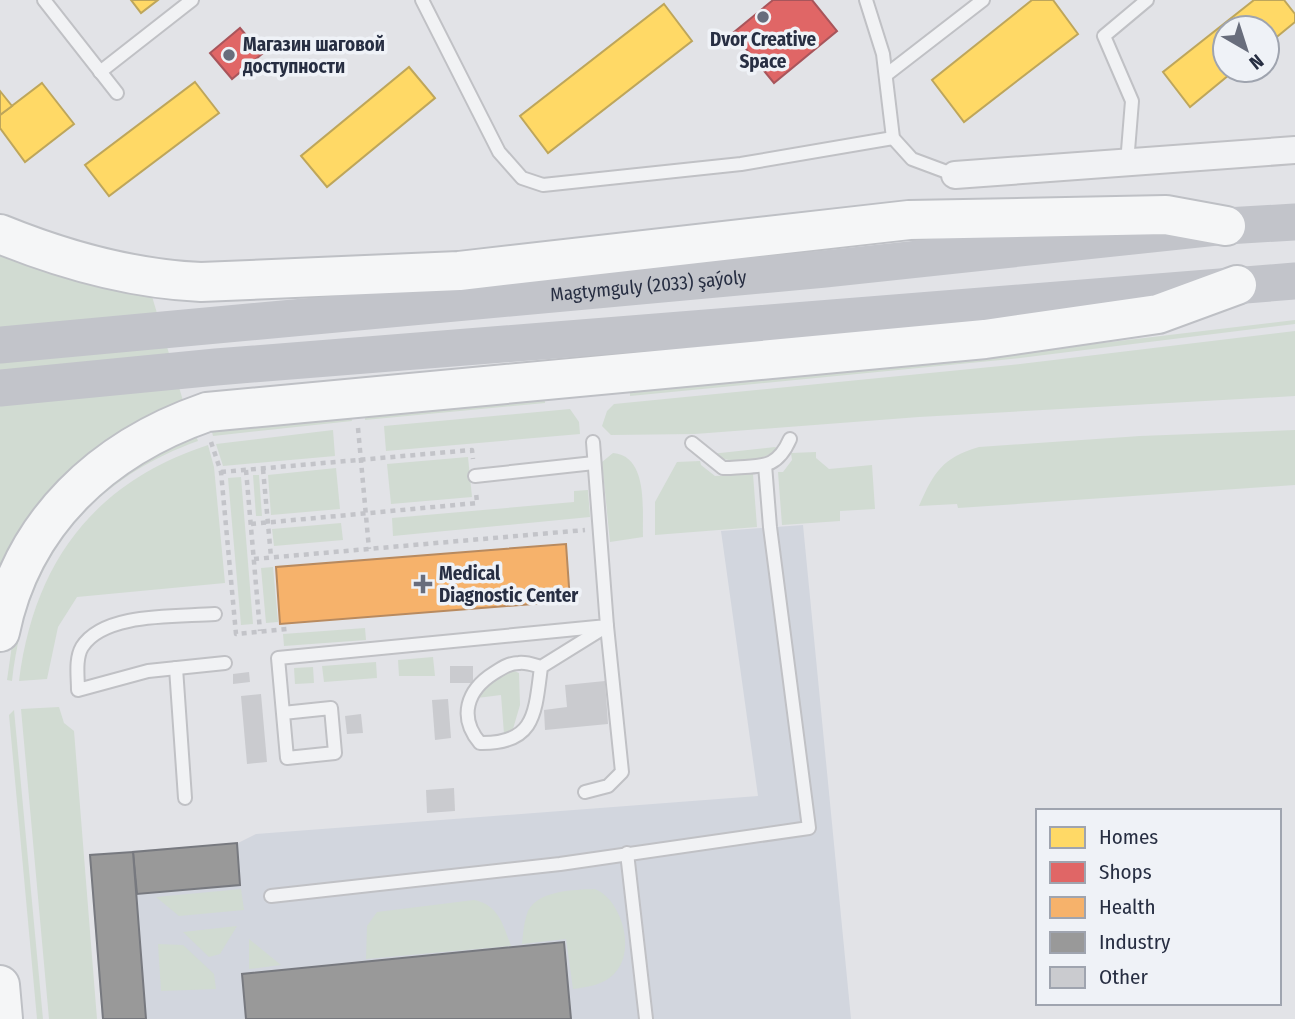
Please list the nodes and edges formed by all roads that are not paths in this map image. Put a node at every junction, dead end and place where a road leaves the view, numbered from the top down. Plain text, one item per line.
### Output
1 (44, 0) edge
2 (192, 0) edge
3 (422, 0) edge
4 (866, 0) edge
5 (983, 0) edge
6 (1147, 0) edge
7 (100, 72) junction
8 (886, 75) junction
9 (117, 93) dead end
10 (893, 138) junction
11 (1295, 150) edge
12 (1127, 163) junction
13 (955, 175) joint
14 (1295, 222) edge
15 (1226, 226) junction
16 (0, 234) edge
17 (1295, 281) edge
18 (1237, 285) junction
19 (0, 345) edge
20 (0, 388) edge
21 (790, 439) dead end
22 (593, 442) dead end
23 (692, 443) dead end
24 (594, 463) junction
25 (765, 465) junction
26 (475, 476) dead end
27 (215, 614) dead end
28 (607, 626) junction
29 (0, 632) edge
30 (225, 663) dead end
31 (541, 667) junction
32 (176, 668) junction
33 (283, 713) junction
34 (585, 792) dead end
35 (185, 798) dead end
36 (627, 853) junction
37 (271, 896) dead end
38 (0, 985) edge
39 (3, 1019) edge
40 (646, 1019) edge

1 - 7 lane
2 - 7 lane
3 - 10 lane
4 - 8 lane
5 - 8 lane
6 - 12 lane
7 - 9 lane
8 - 10 lane
10 - 13 lane
11 - 12 street
12 - 13 street
14 - 15 main road, Magtymguly (2033) şaýoly
15 - 16 main road
15 - 19 main road, Magtymguly (2033) şaýoly
17 - 18 main road
18 - 20 main road
18 - 29 main road
21 - 25 lane
22 - 24 lane
23 - 25 lane
24 - 26 lane
24 - 28 lane
25 - 36 lane
27 - 32 lane
28 - 31 lane
28 - 33 lane
28 - 34 lane
30 - 32 lane
31 - 31 lane
32 - 35 lane
33 - 33 lane
36 - 37 lane
36 - 40 lane
38 - 39 main road

